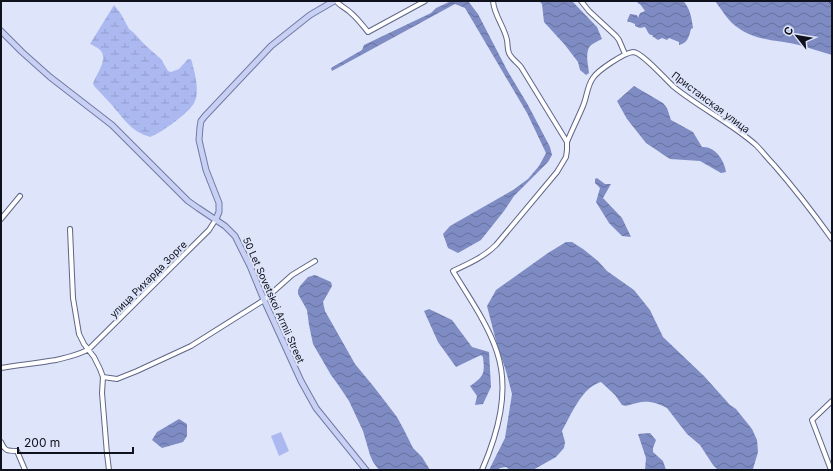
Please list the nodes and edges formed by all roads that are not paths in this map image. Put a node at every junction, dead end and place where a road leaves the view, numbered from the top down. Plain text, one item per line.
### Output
1 (335, 1) edge
2 (425, 1) edge
3 (493, 1) edge
4 (581, 1) edge
5 (1, 31) edge
6 (625, 54) junction
7 (567, 142) junction
8 (20, 196) dead end
9 (1, 219) edge
10 (216, 219) junction
11 (70, 229) dead end
12 (832, 239) edge
13 (315, 261) dead end
14 (264, 300) junction
15 (89, 349) junction
16 (1, 368) edge
17 (103, 377) junction
18 (832, 401) edge
19 (1, 442) edge
20 (25, 470) edge
21 (109, 470) edge
22 (366, 470) edge
23 (482, 470) edge
24 (831, 470) edge

1 - 2 street
1 - 10 main road
3 - 7 street
4 - 6 street
5 - 10 main road, 50 Let Sovetskoi Armii Street
6 - 7 street
6 - 12 street, Пристанская улица
7 - 23 street
8 - 9 street
10 - 14 main road, 50 Let Sovetskoi Armii Street
10 - 15 street, улица Рихарда Зорге
11 - 15 street
13 - 14 street
14 - 17 street
14 - 22 main road, 50 Let Sovetskoi Armii Street
15 - 16 street, улица Рихарда Зорге
15 - 17 street
17 - 21 street
18 - 24 street
19 - 20 street

